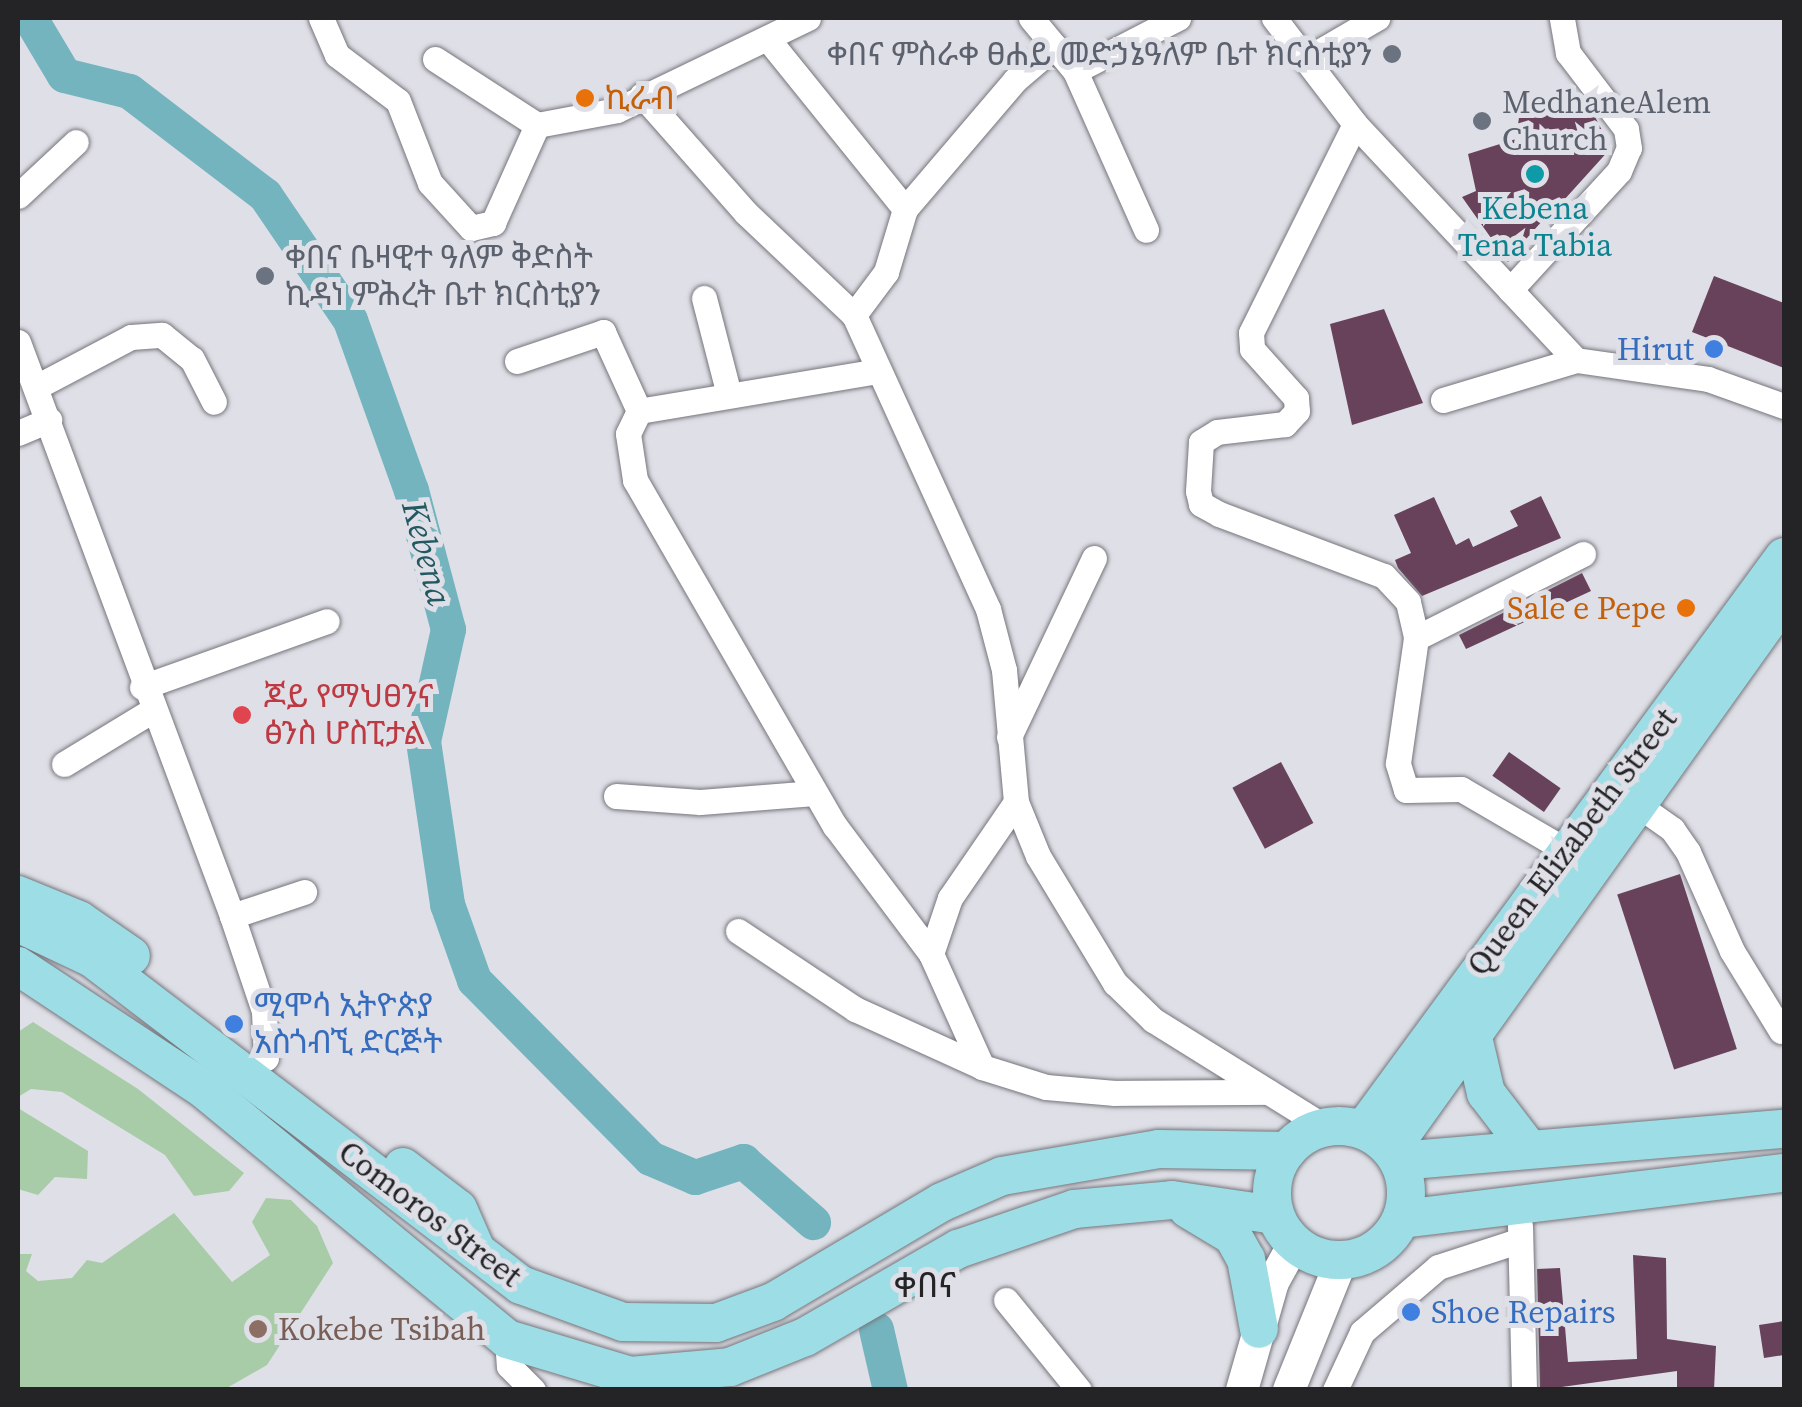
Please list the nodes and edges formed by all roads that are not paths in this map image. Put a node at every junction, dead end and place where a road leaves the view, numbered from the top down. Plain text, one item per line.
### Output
1 (321, 18) edge
2 (808, 18) edge
3 (1031, 18) edge
4 (1178, 18) edge
5 (1274, 18) edge
6 (1377, 18) edge
7 (1562, 18) edge
8 (767, 38) junction
9 (1055, 46) junction
10 (435, 58) dead end
11 (1310, 58) junction
12 (1075, 71) junction
13 (642, 95) junction
14 (537, 124) junction
15 (1354, 124) junction
16 (76, 142) dead end
17 (18, 196) edge
18 (906, 209) junction
19 (1146, 230) dead end
20 (1510, 290) junction
21 (704, 298) dead end
22 (854, 316) junction
23 (18, 342) edge
24 (1576, 360) junction
25 (517, 361) dead end
26 (878, 371) junction
27 (38, 386) junction
28 (728, 391) junction
29 (1443, 400) dead end
30 (214, 402) dead end
31 (1784, 406) edge
32 (639, 411) junction
33 (49, 420) junction
34 (18, 433) edge
35 (1583, 554) dead end
36 (1094, 558) dead end
37 (1784, 558) edge
38 (1784, 599) edge
39 (327, 621) dead end
40 (1416, 638) junction
41 (146, 699) junction
42 (1009, 736) junction
43 (64, 764) dead end
44 (815, 792) junction
45 (616, 796) dead end
46 (1016, 802) junction
47 (1638, 805) junction
48 (1569, 852) junction
49 (304, 892) dead end
50 (18, 895) edge
51 (232, 916) junction
52 (18, 923) edge
53 (738, 931) dead end
54 (931, 954) junction
55 (18, 966) edge
56 (1781, 1031) dead end
57 (1472, 1033) junction
58 (266, 1058) junction
59 (982, 1066) junction
60 (1268, 1092) junction
61 (1325, 1127) junction
62 (1784, 1128) edge
63 (1384, 1147) junction
64 (1528, 1148) junction
65 (1286, 1150) junction
66 (1784, 1173) edge
67 (1172, 1200) junction
68 (1523, 1202) junction
69 (1402, 1219) junction
70 (1284, 1229) junction
71 (1518, 1241) junction
72 (476, 1253) junction
73 (1341, 1261) junction
74 (1006, 1300) dead end
75 (1259, 1330) junction
76 (508, 1339) junction
77 (533, 1390) edge
78 (1079, 1390) edge
79 (1242, 1390) edge
80 (1289, 1390) edge
81 (1335, 1390) edge
82 (1524, 1390) edge

1 - 14 street
2 - 8 street
3 - 9 street
4 - 12 street
5 - 11 street
6 - 11 street
7 - 20 street
8 - 13 street
8 - 18 street
9 - 12 street
9 - 18 street
10 - 14 street
11 - 15 street
12 - 19 street
13 - 14 street
13 - 22 street
15 - 20 street
15 - 40 street
16 - 17 street
18 - 22 street
20 - 24 street
21 - 28 street
22 - 26 street
23 - 27 street
24 - 29 street
24 - 31 street
25 - 32 street
26 - 28 street
26 - 42 street
27 - 30 street
27 - 33 street
28 - 32 street
32 - 44 street
33 - 34 street
33 - 41 street
35 - 40 street
36 - 42 street
37 - 48 main road, Queen Elizabeth Street
38 - 47 main road, Queen Elizabeth Street
39 - 41 street
40 - 48 street
41 - 43 street
41 - 51 street
42 - 46 street
44 - 45 street
44 - 54 street
46 - 54 street
46 - 60 street
47 - 56 street
47 - 57 main road, Queen Elizabeth Street
48 - 63 main road, Queen Elizabeth Street
49 - 51 street
50 - 58 main road
51 - 58 street
52 - 72 main road, Comoros Street
53 - 59 street
54 - 59 street
55 - 76 main road, Comoros Street
57 - 63 main road, Queen Elizabeth Street
57 - 64 main road
58 - 72 main road
59 - 60 street
60 - 61 street
61 - 63 main road
61 - 65 main road
62 - 64 main road
63 - 64 main road
63 - 69 main road
65 - 70 main road
65 - 72 main road, Comoros Street
66 - 68 main road
67 - 70 main road, Comoros Street
67 - 75 main road
67 - 76 main road, Comoros Street
68 - 69 main road
68 - 71 street
69 - 73 main road
70 - 73 main road
70 - 75 main road
71 - 81 street
71 - 82 street
73 - 80 main road
74 - 78 street
75 - 79 main road
76 - 77 street

